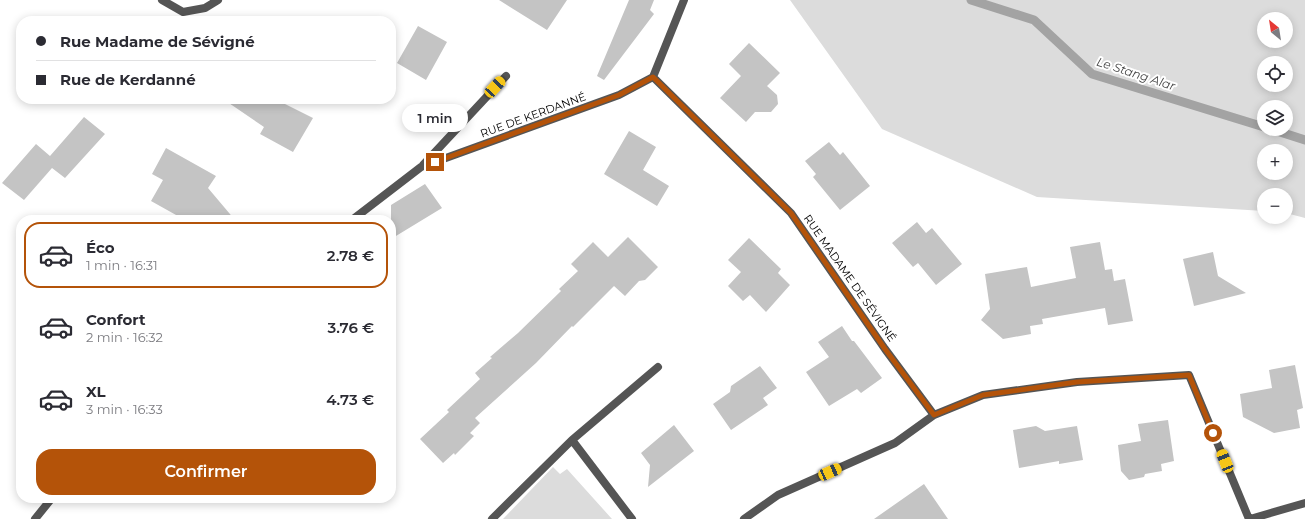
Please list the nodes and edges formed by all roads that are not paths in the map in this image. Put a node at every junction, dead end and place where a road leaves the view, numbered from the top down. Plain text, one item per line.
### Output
1 (162, 0) edge
2 (218, 0) edge
3 (684, 0) edge
4 (506, 76) dead end
5 (653, 77) junction
6 (421, 167) junction
7 (359, 215) edge
8 (658, 367) dead end
9 (934, 415) junction
10 (572, 440) junction
11 (48, 503) edge
12 (1305, 503) edge
13 (34, 519) edge
14 (492, 519) edge
15 (632, 519) edge
16 (744, 519) edge
17 (1249, 519) edge

1 - 2 street
3 - 5 street
4 - 6 street
5 - 6 street, RUE DE KERDANNÉ
5 - 9 street, RUE MADAME DE SÉVIGNÉ
6 - 7 street, RUE DE KERDANNÉ
8 - 10 street
9 - 16 street
9 - 17 street
10 - 14 street
10 - 15 street
11 - 13 street
12 - 17 street

